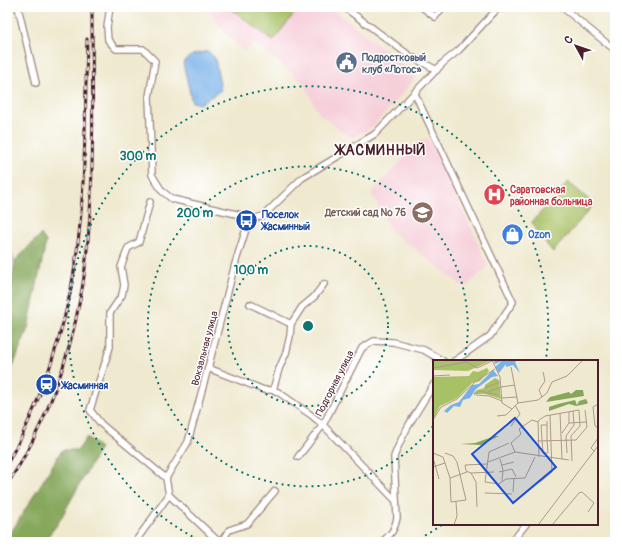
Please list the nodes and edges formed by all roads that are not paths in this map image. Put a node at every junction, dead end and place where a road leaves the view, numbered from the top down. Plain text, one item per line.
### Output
1 (18, 7) edge
2 (110, 7) edge
3 (344, 7) edge
4 (422, 7) edge
5 (443, 7) edge
6 (500, 7) edge
7 (562, 7) edge
8 (615, 50) edge
9 (437, 70) junction
10 (36, 83) dead end
11 (415, 94) junction
12 (150, 202) dead end
13 (252, 219) junction
14 (324, 284) dead end
15 (250, 304) dead end
16 (291, 324) junction
17 (441, 360) edge
18 (456, 360) edge
19 (208, 368) junction
20 (433, 386) edge
21 (273, 390) junction
22 (323, 425) junction
23 (298, 457) dead end
24 (166, 478) junction
25 (275, 492) dead end
26 (169, 495) junction
27 (396, 501) junction
28 (525, 525) edge
29 (136, 542) edge
30 (220, 542) edge
31 (382, 542) edge
32 (512, 542) edge

1 - 10 street
2 - 13 street
3 - 9 street
4 - 5 street
6 - 9 street
7 - 8 street
9 - 11 street
11 - 13 street
11 - 18 street
12 - 24 street
13 - 19 street, Вокзальная улица
14 - 16 street
15 - 16 street
16 - 21 street
17 - 22 street, Подгорная улица
19 - 21 street
19 - 24 street, Вокзальная улица
20 - 27 street
21 - 22 street
22 - 23 street, Подгорная улица
22 - 27 street
24 - 26 street
25 - 30 street
26 - 29 street
26 - 30 street
27 - 31 street
28 - 32 street

